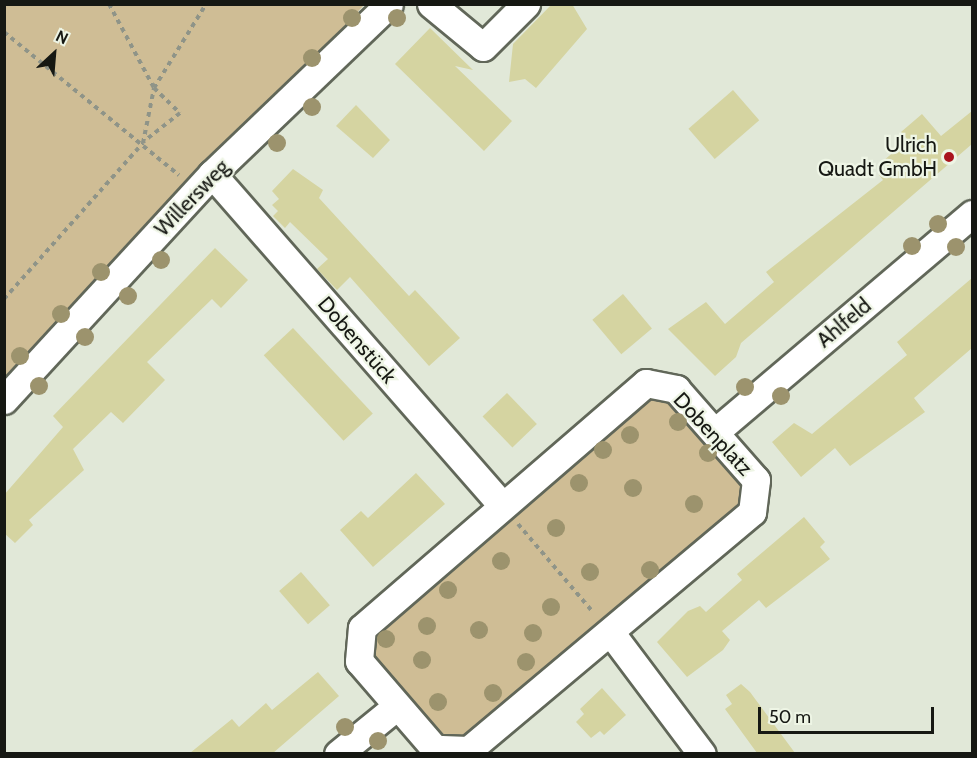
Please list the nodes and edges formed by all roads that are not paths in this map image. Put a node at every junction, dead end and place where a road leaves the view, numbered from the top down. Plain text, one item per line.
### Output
1 (389, 4) edge
2 (431, 4) edge
3 (526, 4) edge
4 (213, 174) junction
5 (972, 214) edge
6 (4, 400) edge
7 (715, 432) junction
8 (502, 506) junction
9 (611, 633) junction
10 (397, 706) junction
11 (338, 753) edge
12 (702, 753) edge

1 - 4 street, Willersweg
2 - 3 street
4 - 6 street, Willersweg
4 - 8 street, Dobenstück
5 - 7 street, Ahlfeld
7 - 8 street, Dobenplatz
7 - 9 street, Dobenplatz
8 - 10 street, Dobenplatz
9 - 10 street, Dobenplatz
9 - 12 street
10 - 11 street

